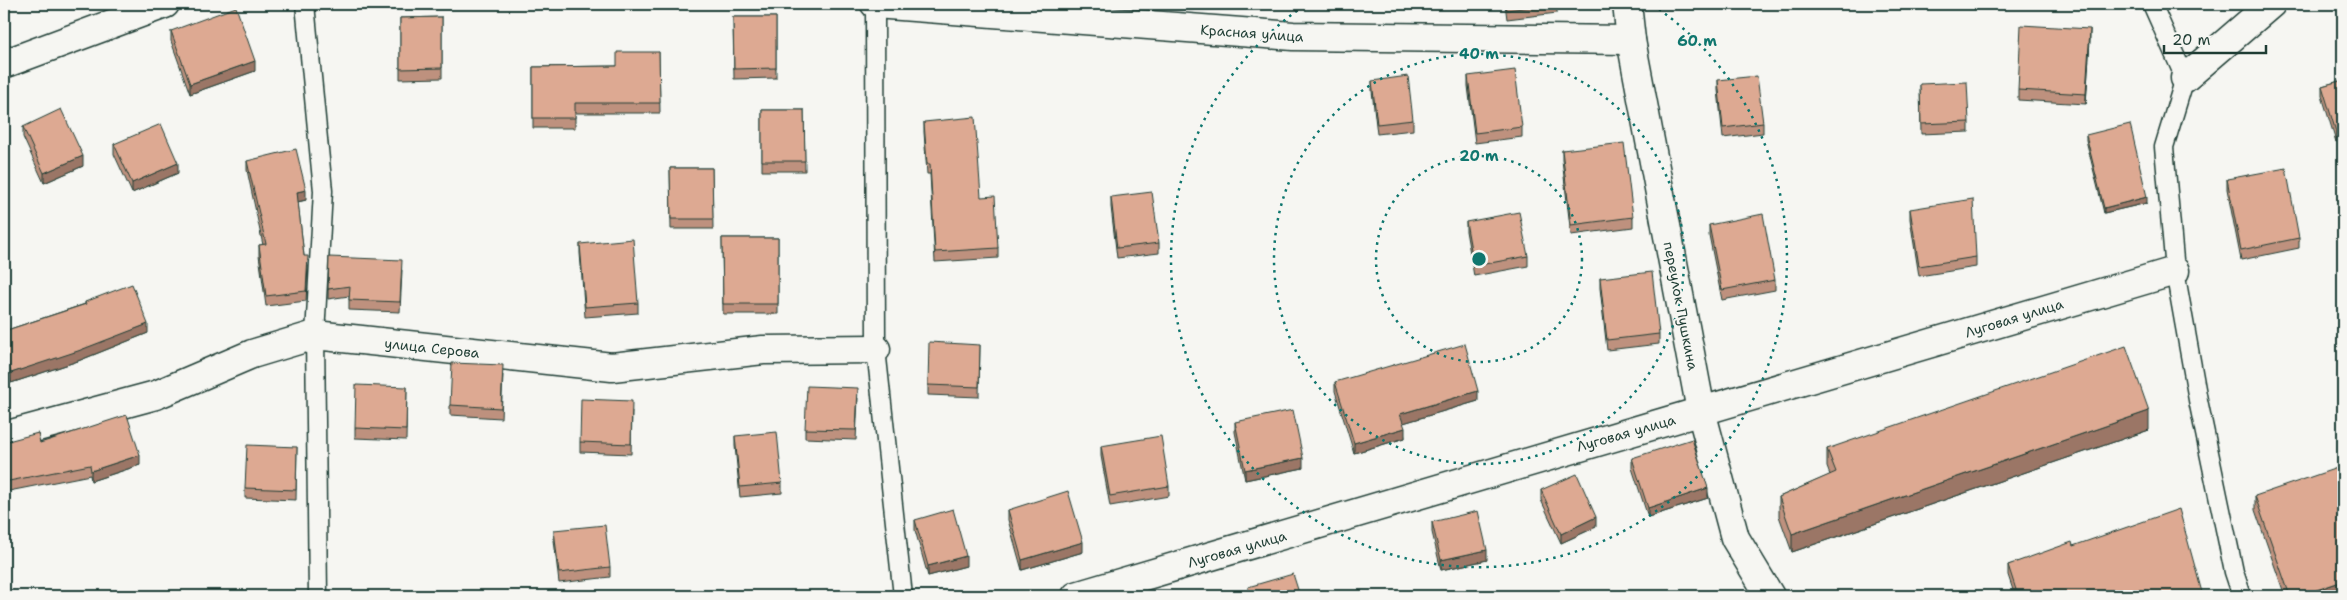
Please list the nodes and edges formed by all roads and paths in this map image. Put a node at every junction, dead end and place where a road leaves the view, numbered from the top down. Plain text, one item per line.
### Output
1 (165, 4) edge
2 (305, 4) edge
3 (875, 4) edge
4 (1627, 4) edge
5 (2152, 4) edge
6 (2271, 4) edge
7 (1630, 40) junction
8 (4, 64) edge
9 (2185, 78) junction
10 (2175, 270) junction
11 (315, 335) junction
12 (876, 348) junction
13 (1701, 411) junction
14 (4, 436) edge
15 (318, 596) edge
16 (903, 596) edge
17 (1076, 596) edge
18 (1770, 596) edge
19 (2242, 596) edge

1 - 8 street
2 - 11 lane
3 - 7 street, Красная улица
3 - 12 lane
4 - 7 street, переулок Пушкина
5 - 9 lane
6 - 9 street
7 - 13 street, переулок Пушкина
9 - 10 lane
10 - 13 street, Луговая улица
10 - 19 lane
11 - 12 street, улица Серова
11 - 14 street, улица Серова
11 - 15 lane
12 - 16 lane
13 - 17 street, Луговая улица
13 - 18 street, переулок Пушкина

